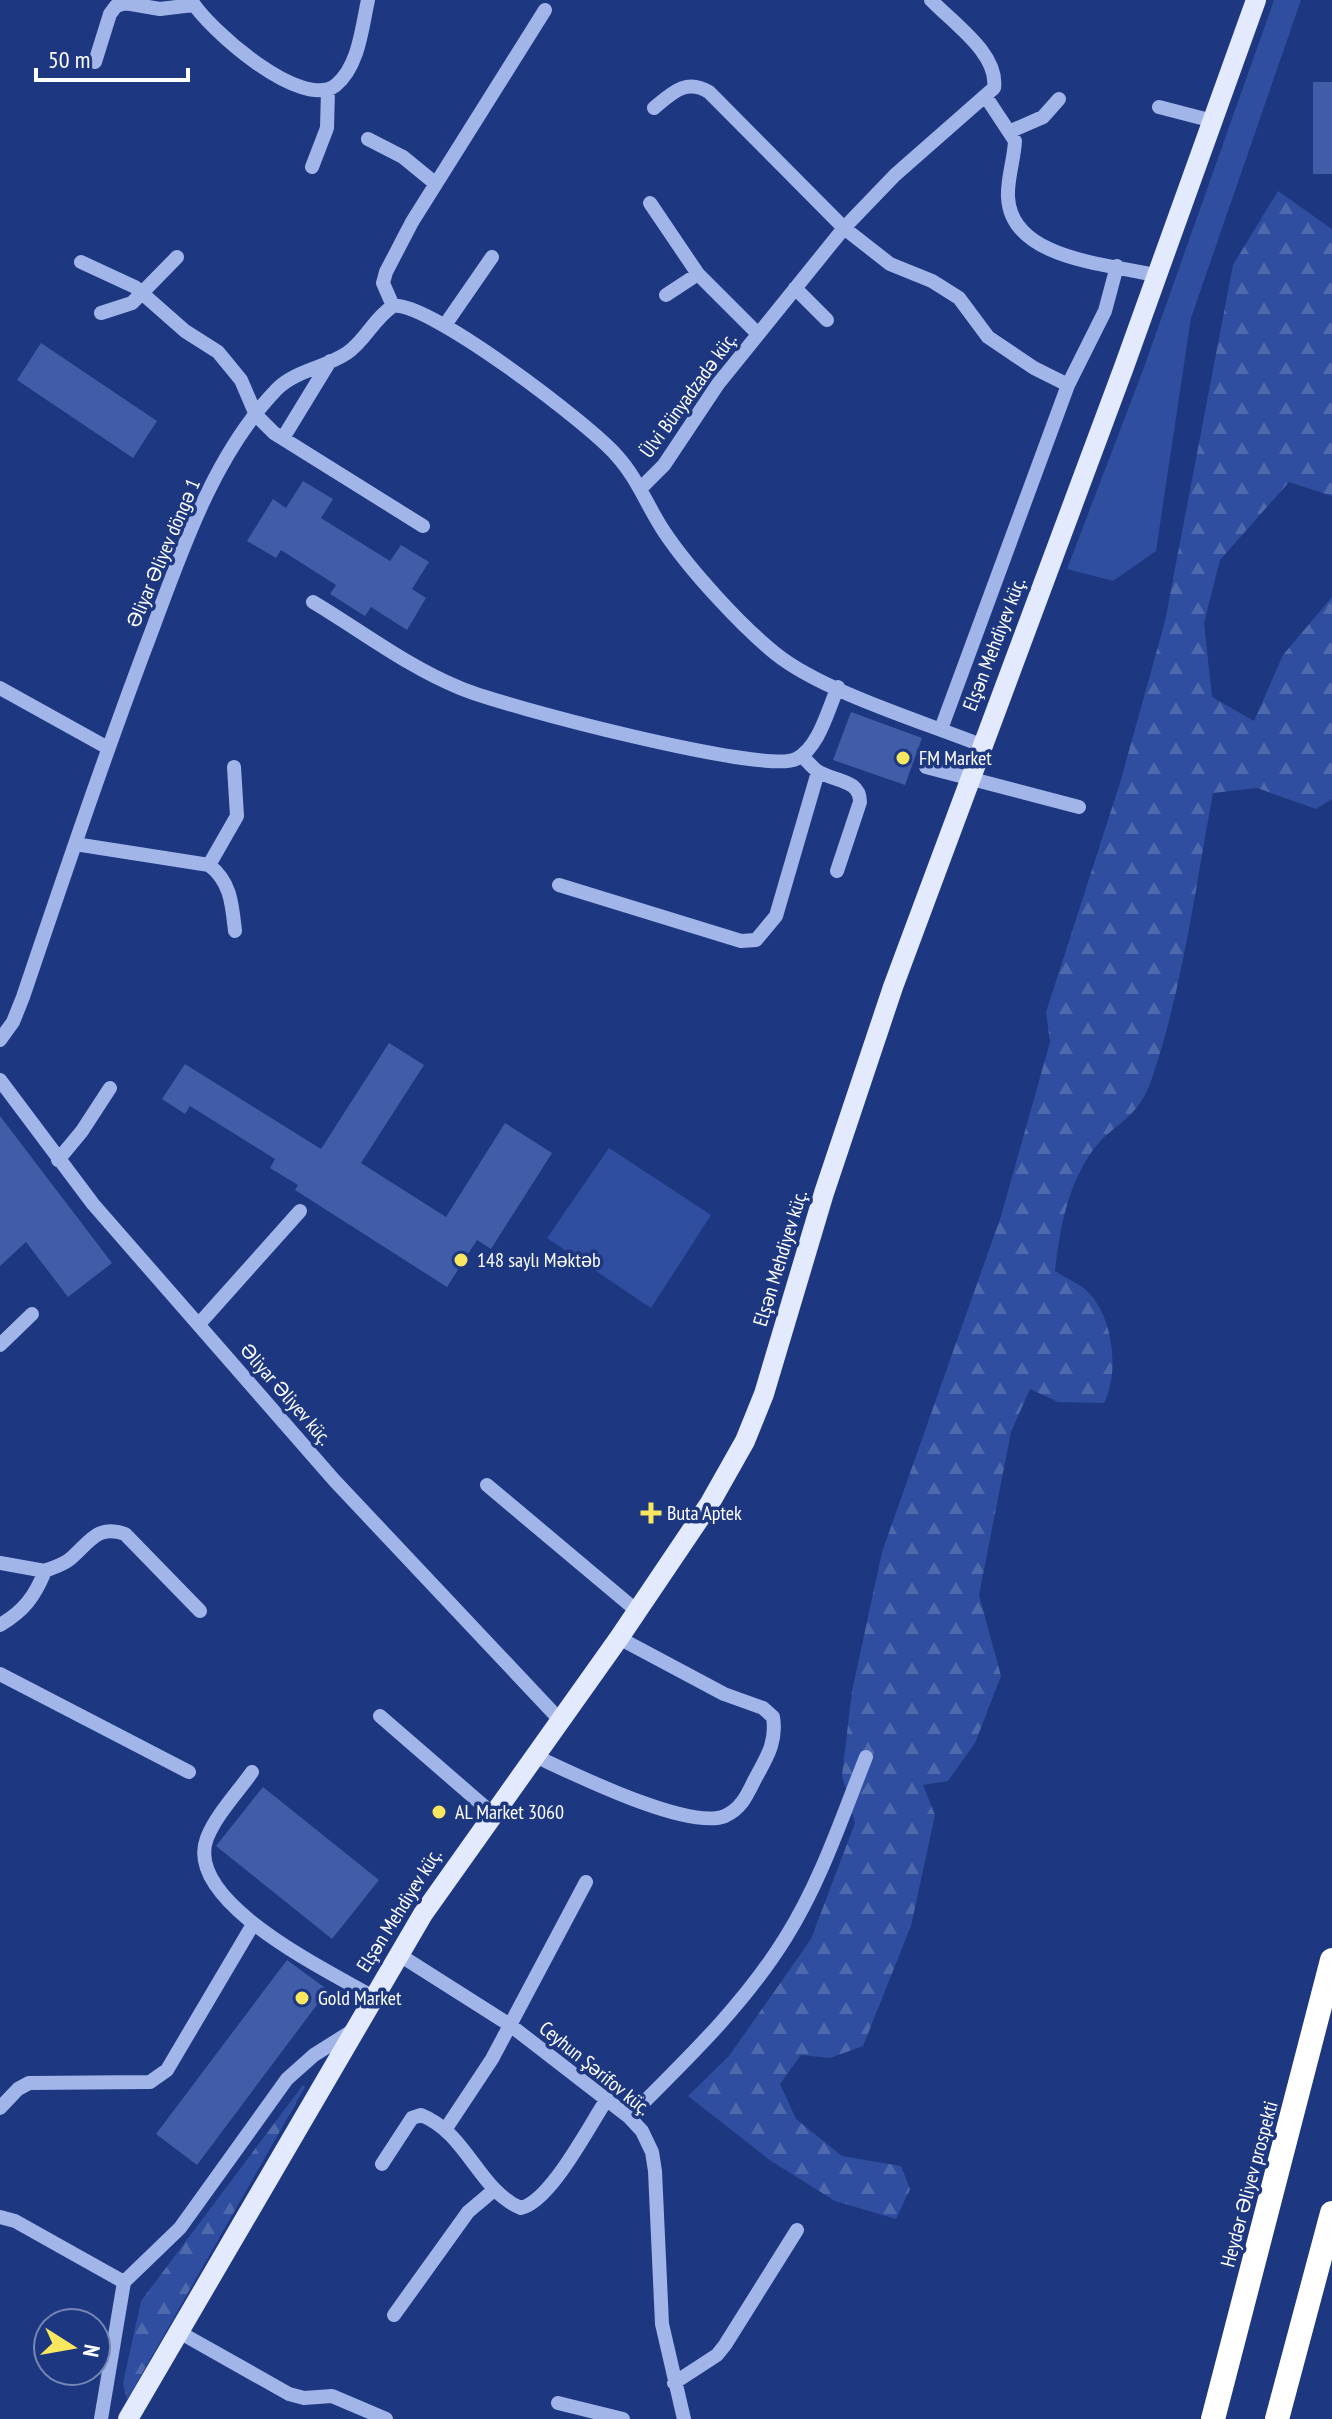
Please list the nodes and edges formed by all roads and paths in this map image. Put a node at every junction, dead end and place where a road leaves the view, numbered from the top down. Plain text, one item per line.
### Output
1 (368, 0) edge
2 (931, 0) edge
3 (1256, 0) edge
4 (192, 2) edge
5 (545, 10) dead end
6 (95, 62) dead end
7 (328, 90) junction
8 (986, 97) junction
9 (1059, 99) dead end
10 (1159, 107) dead end
11 (654, 108) dead end
12 (1213, 121) junction
13 (1011, 131) junction
14 (368, 139) dead end
15 (312, 167) dead end
16 (436, 184) junction
17 (650, 203) dead end
18 (844, 228) junction
19 (177, 257) dead end
20 (492, 257) dead end
21 (81, 262) dead end
22 (1117, 266) junction
23 (698, 274) junction
24 (1158, 276) junction
25 (795, 288) junction
26 (142, 293) junction
27 (666, 295) dead end
28 (393, 306) junction
29 (101, 313) dead end
30 (827, 320) dead end
31 (445, 325) junction
32 (757, 333) junction
33 (330, 361) junction
34 (1068, 385) junction
35 (256, 415) junction
36 (283, 438) junction
37 (640, 489) junction
38 (423, 526) dead end
39 (313, 602) dead end
40 (838, 687) junction
41 (0, 688) edge
42 (941, 729) junction
43 (981, 745) junction
44 (108, 748) junction
45 (802, 756) junction
46 (234, 767) dead end
47 (926, 767) dead end
48 (818, 772) junction
49 (968, 780) junction
50 (1079, 807) dead end
51 (75, 844) junction
52 (209, 865) junction
53 (837, 871) dead end
54 (559, 885) dead end
55 (235, 931) dead end
56 (0, 1040) edge
57 (0, 1080) edge
58 (110, 1088) dead end
59 (58, 1160) junction
60 (300, 1211) dead end
61 (32, 1314) dead end
62 (199, 1324) junction
63 (0, 1345) edge
64 (487, 1485) dead end
65 (0, 1563) edge
66 (45, 1571) junction
67 (200, 1611) dead end
68 (637, 1611) junction
69 (0, 1625) edge
70 (619, 1638) junction
71 (0, 1674) edge
72 (380, 1716) dead end
73 (560, 1720) junction
74 (535, 1756) junction
75 (866, 1757) dead end
76 (189, 1772) dead end
77 (252, 1772) dead end
78 (493, 1814) junction
79 (586, 1882) dead end
80 (252, 1926) junction
81 (398, 1954) junction
82 (1332, 1960) edge
83 (373, 1997) junction
84 (510, 2025) junction
85 (355, 2028) junction
86 (607, 2099) junction
87 (0, 2108) edge
88 (629, 2117) junction
89 (445, 2130) junction
90 (382, 2164) dead end
91 (494, 2190) junction
92 (1332, 2213) edge
93 (0, 2217) edge
94 (797, 2230) dead end
95 (124, 2282) junction
96 (394, 2315) dead end
97 (179, 2332) junction
98 (674, 2383) junction
99 (558, 2403) dead end
100 (101, 2419) edge
101 (128, 2419) edge
102 (386, 2419) edge
103 (623, 2419) edge
104 (684, 2419) edge
105 (1213, 2419) edge
106 (1277, 2419) edge

1 - 7 street
2 - 8 street
3 - 12 main road, Elşən Mehdiyev küç.
4 - 6 street
4 - 7 street
5 - 16 street
7 - 15 street
8 - 13 street
8 - 18 street, Ülvi Bünyadzadə küç.
9 - 13 street
10 - 12 street
11 - 18 street
12 - 24 main road, Elşən Mehdiyev küç.
13 - 22 street
14 - 16 street
16 - 28 street
17 - 23 street
18 - 25 street, Ülvi Bünyadzadə küç.
18 - 34 street
19 - 26 street
20 - 31 street
21 - 26 street
22 - 24 street
22 - 34 street
23 - 27 street
23 - 32 street
24 - 43 main road, Elşən Mehdiyev küç.
25 - 30 street
25 - 32 street, Ülvi Bünyadzadə küç.
26 - 29 street
26 - 35 street
28 - 31 street
28 - 33 street, Əliyar Əliyev döngə 1
31 - 37 street
32 - 37 street, Ülvi Bünyadzadə küç.
33 - 35 street, Əliyar Əliyev döngə 1
33 - 36 street
34 - 42 street
35 - 36 street
35 - 44 street, Əliyar Əliyev döngə 1
36 - 38 street
37 - 40 street, Ülvi Bünyadzadə küç.
39 - 45 street
40 - 42 street, Ülvi Bünyadzadə küç.
40 - 45 street
41 - 44 street
42 - 43 street, Ülvi Bünyadzadə küç.
43 - 49 main road, Elşən Mehdiyev küç.
44 - 51 street, Əliyar Əliyev döngə 1
45 - 48 street
46 - 52 street
47 - 49 street
48 - 53 street
48 - 54 street
49 - 50 street
49 - 68 main road, Elşən Mehdiyev küç.
51 - 52 street
51 - 56 street, Əliyar Əliyev döngə 1
52 - 55 street
57 - 59 street, Əliyar Əliyev küç.
58 - 59 street
59 - 62 street, Əliyar Əliyev küç.
60 - 62 street
61 - 63 street
62 - 73 street, Əliyar Əliyev küç.
64 - 68 street
65 - 66 street
66 - 67 street
66 - 69 street
68 - 70 main road, Elşən Mehdiyev küç.
70 - 73 main road, Elşən Mehdiyev küç.
70 - 74 street
71 - 76 street
72 - 78 street
73 - 74 main road, Elşən Mehdiyev küç.
74 - 78 main road, Elşən Mehdiyev küç.
75 - 88 street
77 - 80 street
78 - 81 main road, Elşən Mehdiyev küç.
79 - 84 street
80 - 83 street
80 - 87 street
81 - 83 main road, Elşən Mehdiyev küç.
81 - 84 street, Ceyhun Şərifov küç.
82 - 105 highway, Heydər Əliyev prospekti
83 - 85 main road, Elşən Mehdiyev küç.
84 - 86 street, Ceyhun Şərifov küç.
84 - 89 street
85 - 95 street
85 - 97 main road, Elşən Mehdiyev küç.
86 - 88 street, Ceyhun Şərifov küç.
86 - 91 street
88 - 98 street, Ceyhun Şərifov küç.
89 - 90 street
89 - 91 street
91 - 96 street
92 - 106 highway
93 - 95 street
94 - 98 street
95 - 100 street
97 - 101 main road, Elşən Mehdiyev küç.
97 - 102 street
98 - 104 street, Ceyhun Şərifov küç.
99 - 103 street

